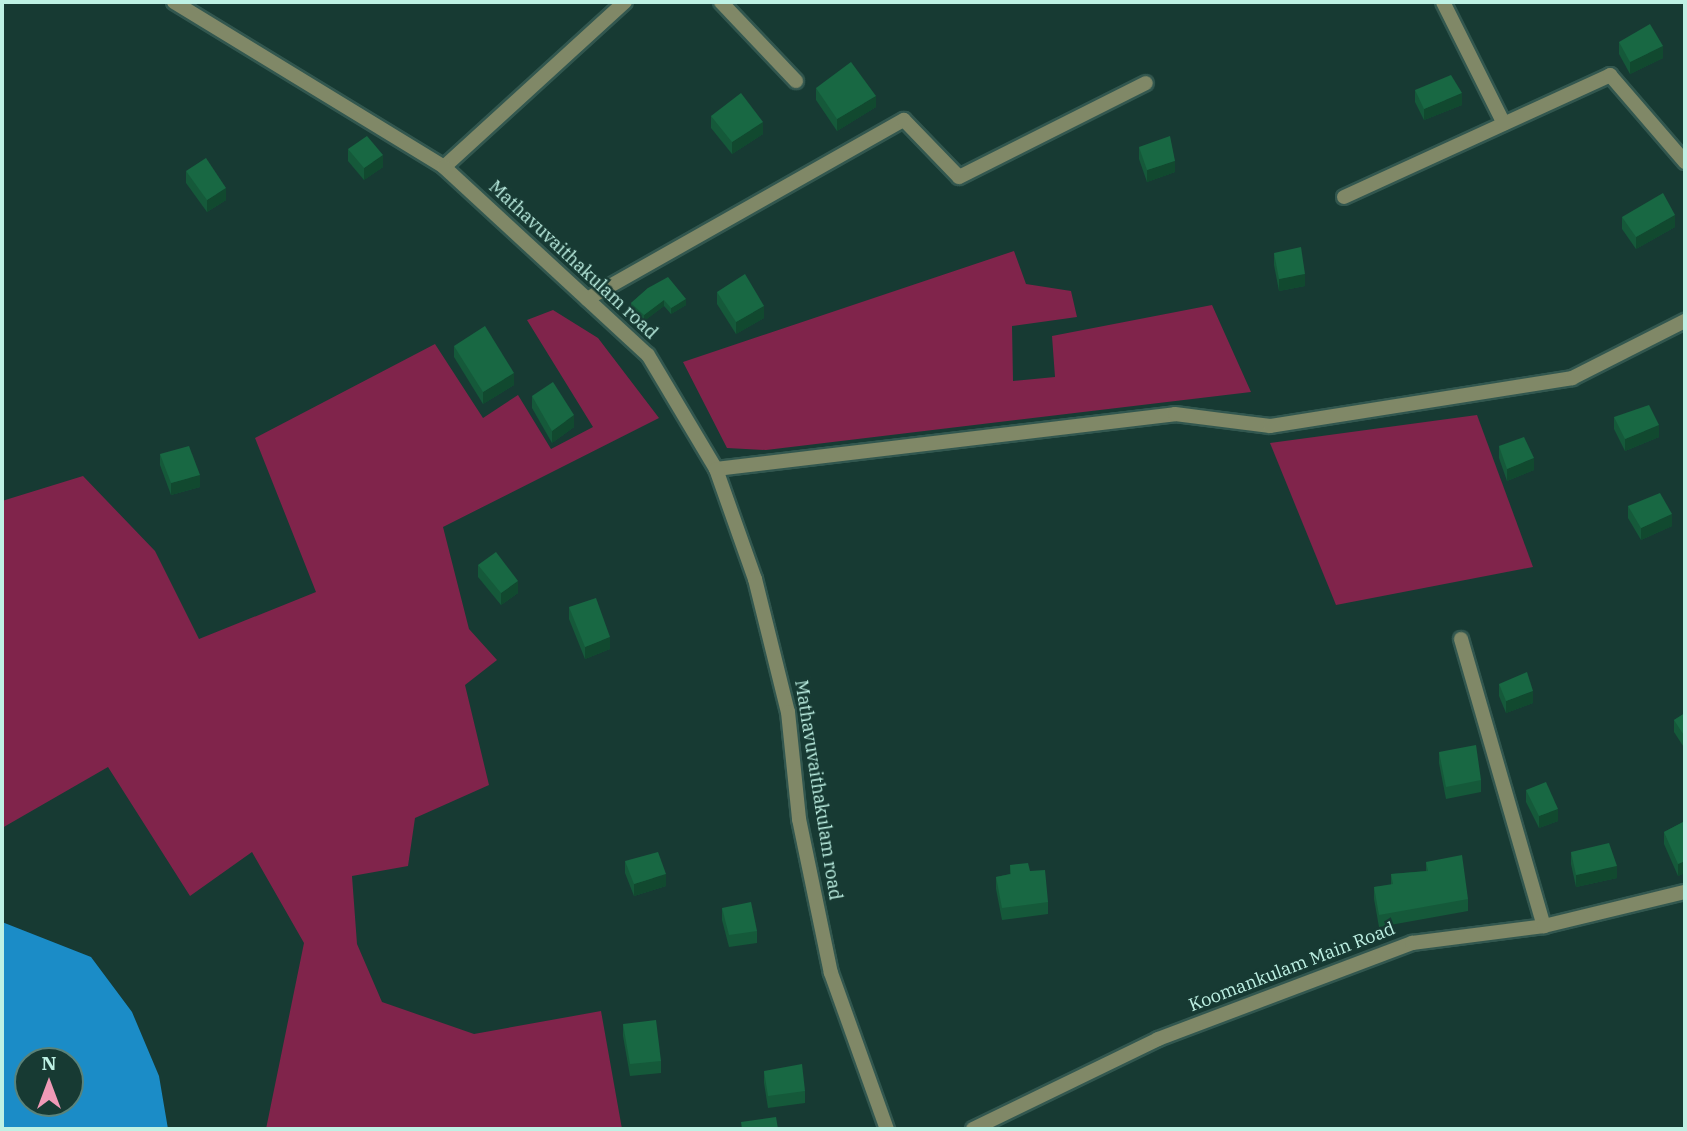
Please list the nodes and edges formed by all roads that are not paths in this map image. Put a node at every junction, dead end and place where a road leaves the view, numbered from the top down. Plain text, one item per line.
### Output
1 (174, 2) edge
2 (625, 2) edge
3 (721, 2) edge
4 (1443, 2) edge
5 (796, 81) dead end
6 (1146, 83) dead end
7 (1504, 124) junction
8 (1685, 162) edge
9 (443, 167) junction
10 (1344, 197) dead end
11 (587, 299) junction
12 (1685, 321) edge
13 (716, 469) junction
14 (1461, 639) dead end
15 (1685, 892) edge
16 (1544, 926) junction
17 (887, 1129) edge
18 (973, 1129) edge

1 - 9 street, Mathavuvaithakulam road
2 - 9 street
3 - 5 street
4 - 7 street
6 - 11 street
7 - 8 street
7 - 10 street
9 - 11 street, Mathavuvaithakulam road
11 - 13 street, Mathavuvaithakulam road
12 - 13 street
13 - 17 street, Mathavuvaithakulam road
14 - 16 street
15 - 16 street, Koomankulam Main Road
16 - 18 street, Koomankulam Main Road

